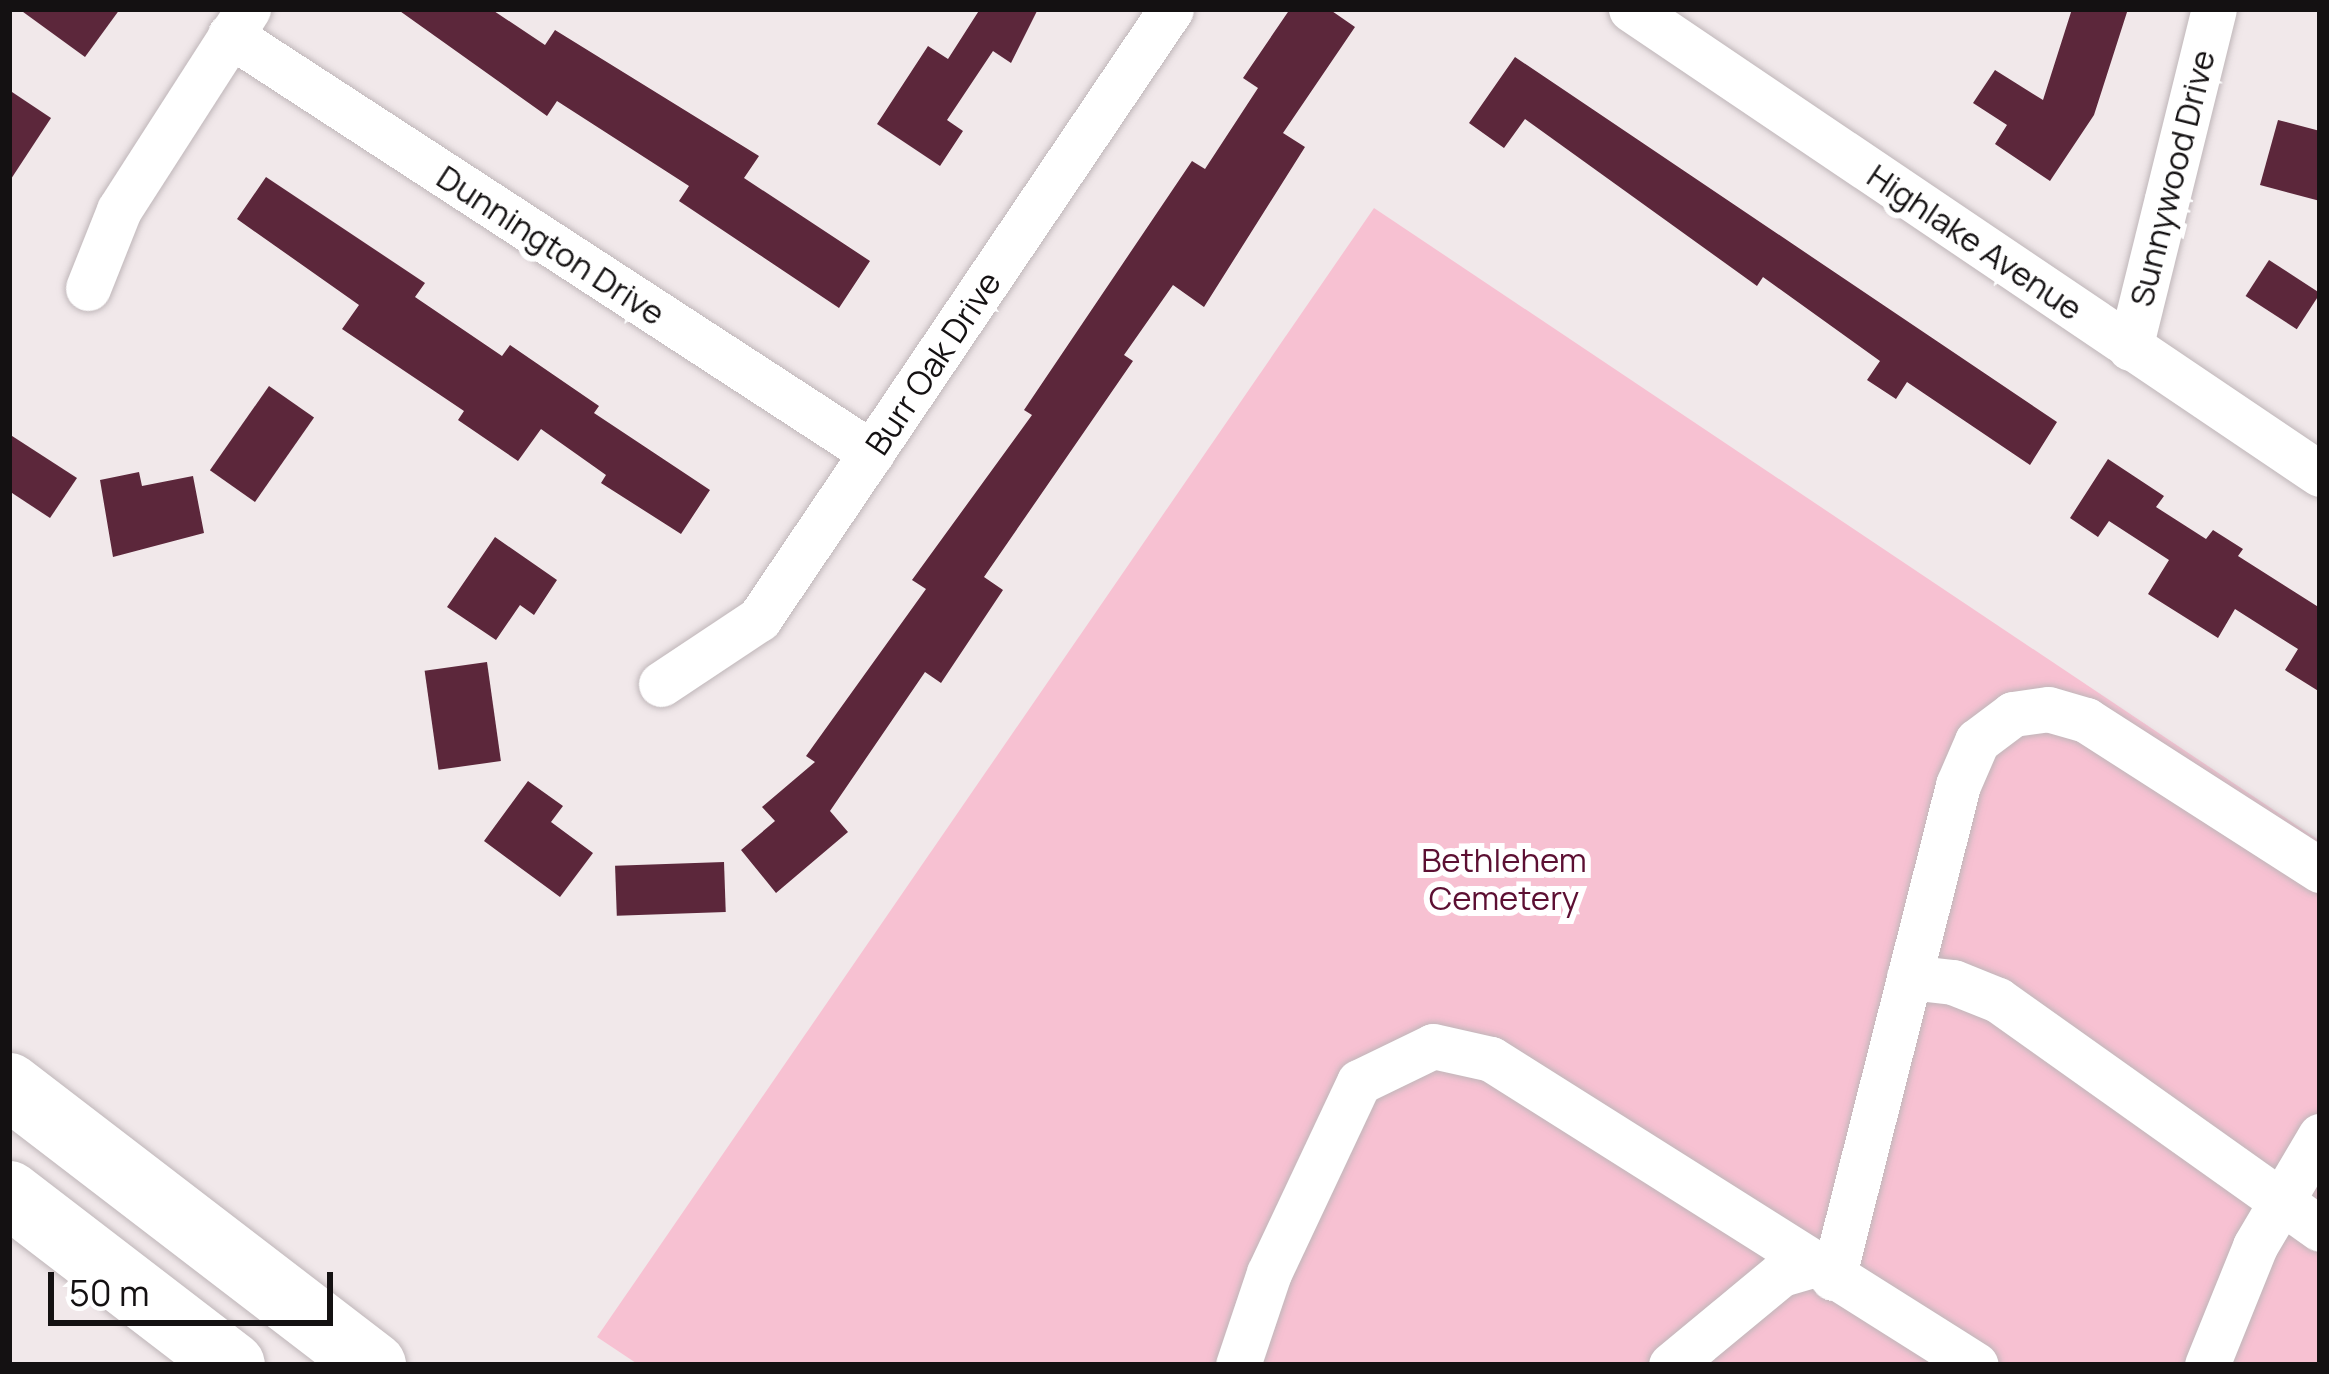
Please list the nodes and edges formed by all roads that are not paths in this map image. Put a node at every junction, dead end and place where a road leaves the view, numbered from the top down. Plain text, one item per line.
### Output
1 (1171, 9) edge
2 (1631, 9) edge
3 (2215, 9) edge
4 (239, 22) edge
5 (88, 288) dead end
6 (2130, 348) junction
7 (872, 453) junction
8 (2320, 474) edge
9 (661, 684) dead end
10 (2320, 870) edge
11 (1910, 977) junction
12 (9, 1086) edge
13 (2320, 1136) edge
14 (9, 1194) edge
15 (2282, 1199) junction
16 (2320, 1229) edge
17 (1823, 1271) junction
18 (232, 1365) edge
19 (373, 1365) edge
20 (1238, 1365) edge
21 (1671, 1365) edge
22 (1976, 1365) edge
23 (2207, 1365) edge

1 - 7 street, Burr Oak Drive
2 - 6 street, Highlake Avenue
3 - 6 street, Sunnywood Drive
4 - 5 street
4 - 7 street, Dunnington Drive
6 - 8 street, Highlake Avenue
7 - 9 street, Burr Oak Drive
10 - 11 street
11 - 15 street
11 - 17 street
12 - 19 highway
13 - 15 street
14 - 18 highway
15 - 16 street
15 - 23 street
17 - 20 street
17 - 21 street
17 - 22 street

